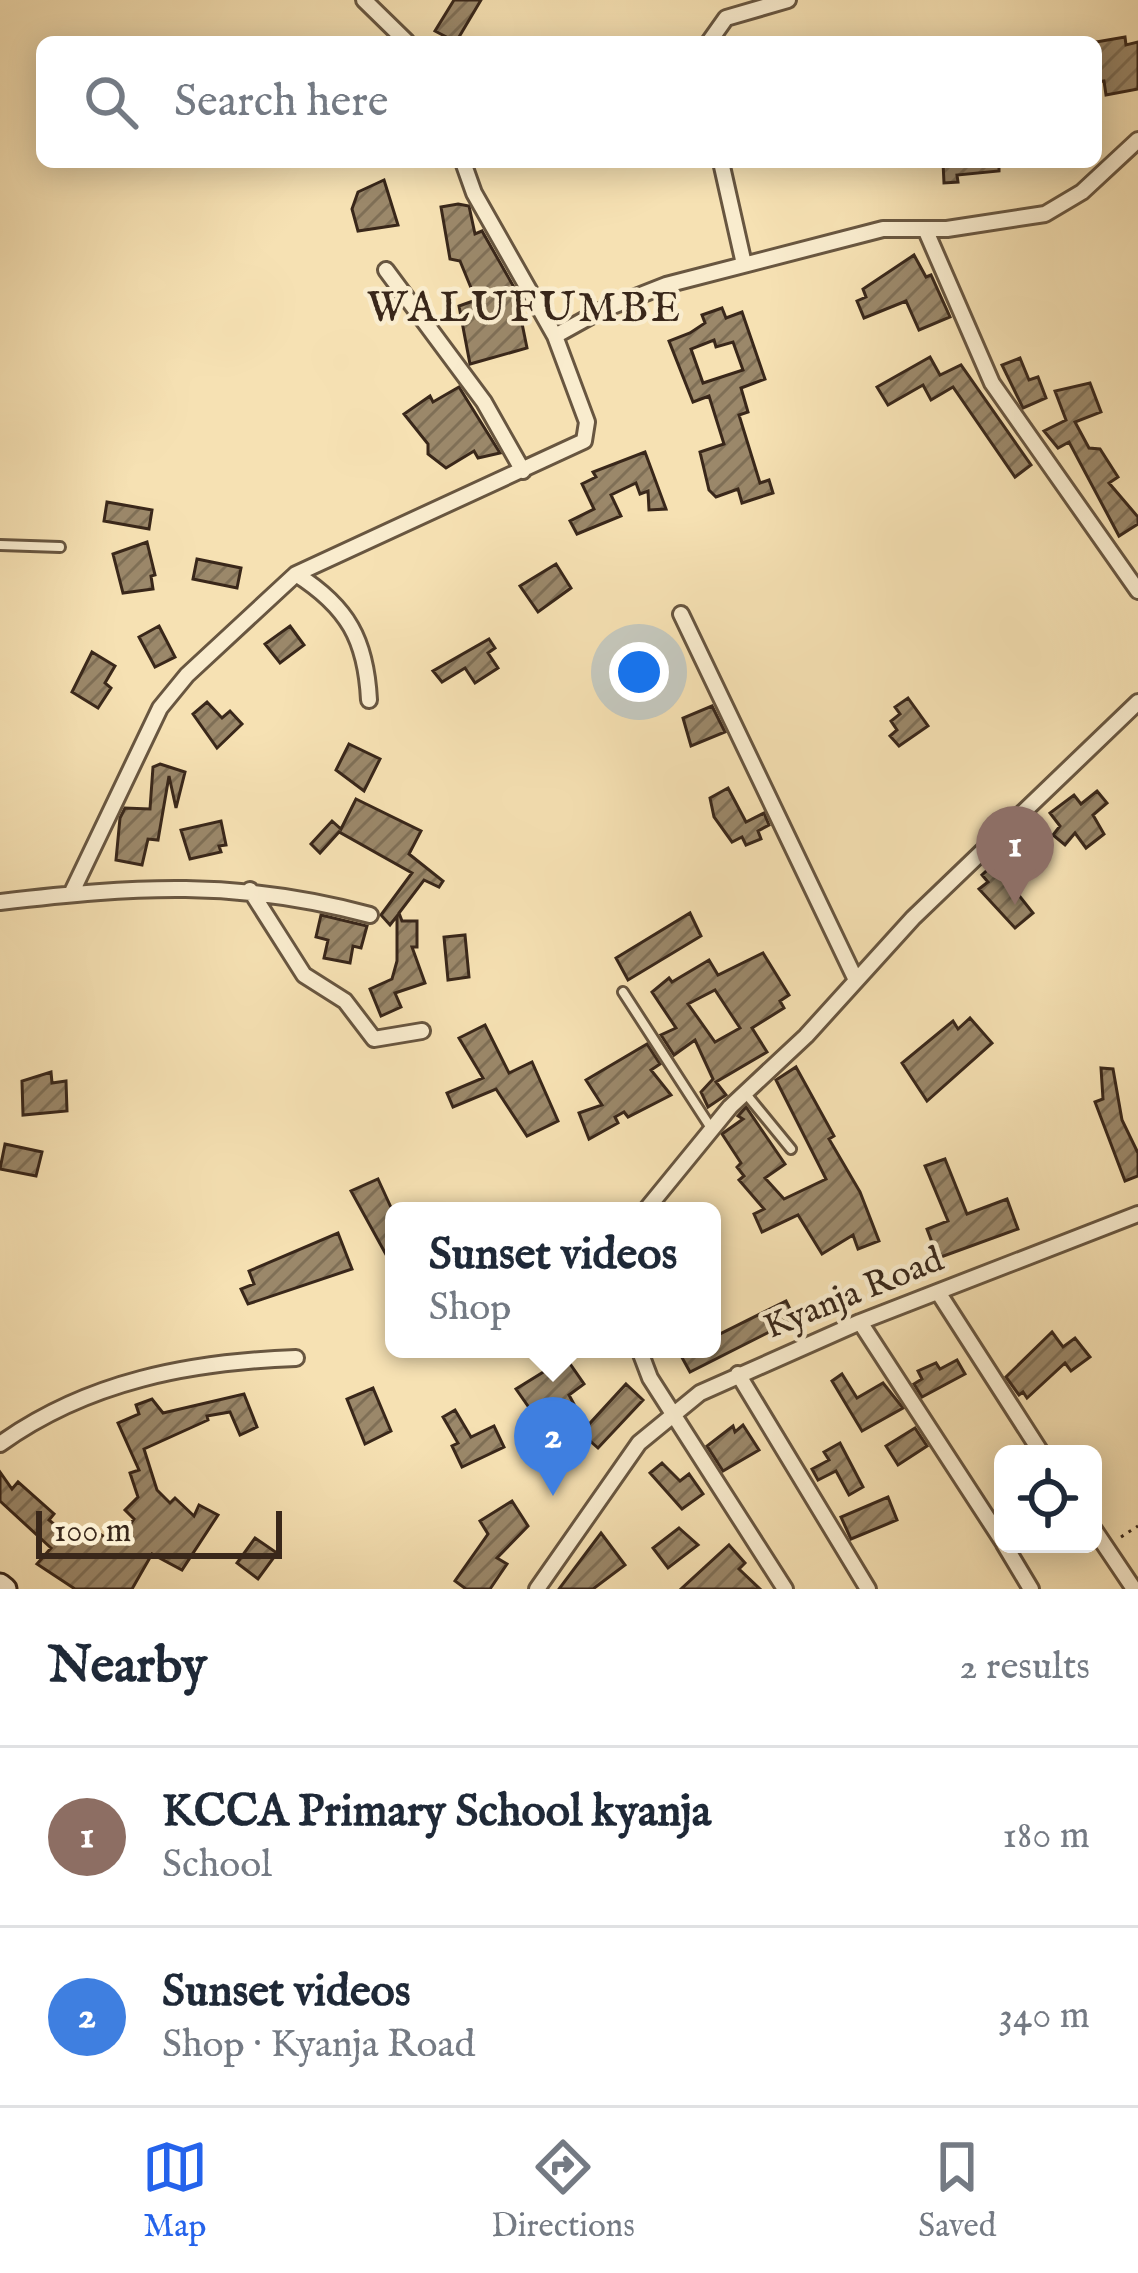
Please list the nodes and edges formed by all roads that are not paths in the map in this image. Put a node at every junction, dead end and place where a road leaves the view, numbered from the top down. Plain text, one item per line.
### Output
1 (364, 0) edge
2 (788, 0) edge
3 (400, 36) edge
4 (713, 36) edge
5 (1138, 140) edge
6 (465, 168) edge
7 (723, 168) edge
8 (926, 231) junction
9 (744, 265) junction
10 (386, 270) dead end
11 (555, 336) junction
12 (523, 471) junction
13 (0, 545) edge
14 (60, 548) dead end
15 (296, 574) junction
16 (1138, 591) edge
17 (681, 614) dead end
18 (369, 700) dead end
19 (1138, 702) edge
20 (250, 890) junction
21 (72, 892) junction
22 (0, 902) edge
23 (370, 914) dead end
24 (855, 978) junction
25 (623, 992) dead end
26 (422, 1031) dead end
27 (745, 1093) junction
28 (711, 1128) junction
29 (791, 1149) dead end
30 (652, 1202) edge
31 (1138, 1214) edge
32 (938, 1292) junction
33 (860, 1322) junction
34 (296, 1358) dead end
35 (644, 1358) edge
36 (738, 1374) junction
37 (672, 1413) junction
38 (0, 1444) edge
39 (1036, 1445) edge
40 (994, 1528) edge
41 (1102, 1543) edge
42 (1010, 1553) edge
43 (537, 1589) edge
44 (785, 1589) edge
45 (868, 1589) edge
46 (1030, 1589) edge
47 (1134, 1589) edge

1 - 3 street
2 - 4 street
5 - 8 street
6 - 11 street
7 - 9 street
8 - 9 street
8 - 16 street
9 - 11 street
10 - 12 street
11 - 12 street
12 - 15 street
13 - 14 lane
15 - 18 street
15 - 21 street
17 - 24 street
19 - 24 street
20 - 21 street
20 - 23 street
20 - 26 street
21 - 22 street
24 - 27 street
25 - 28 lane
27 - 28 street
27 - 29 lane
28 - 30 street
31 - 32 street, Kyanja Road
32 - 33 street, Kyanja Road
32 - 39 street
33 - 36 street, Kyanja Road
33 - 40 street
34 - 38 street
35 - 37 street
36 - 37 street, Kyanja Road
36 - 45 street
37 - 43 street, Kyanja Road
37 - 44 street
41 - 47 street
42 - 46 street

